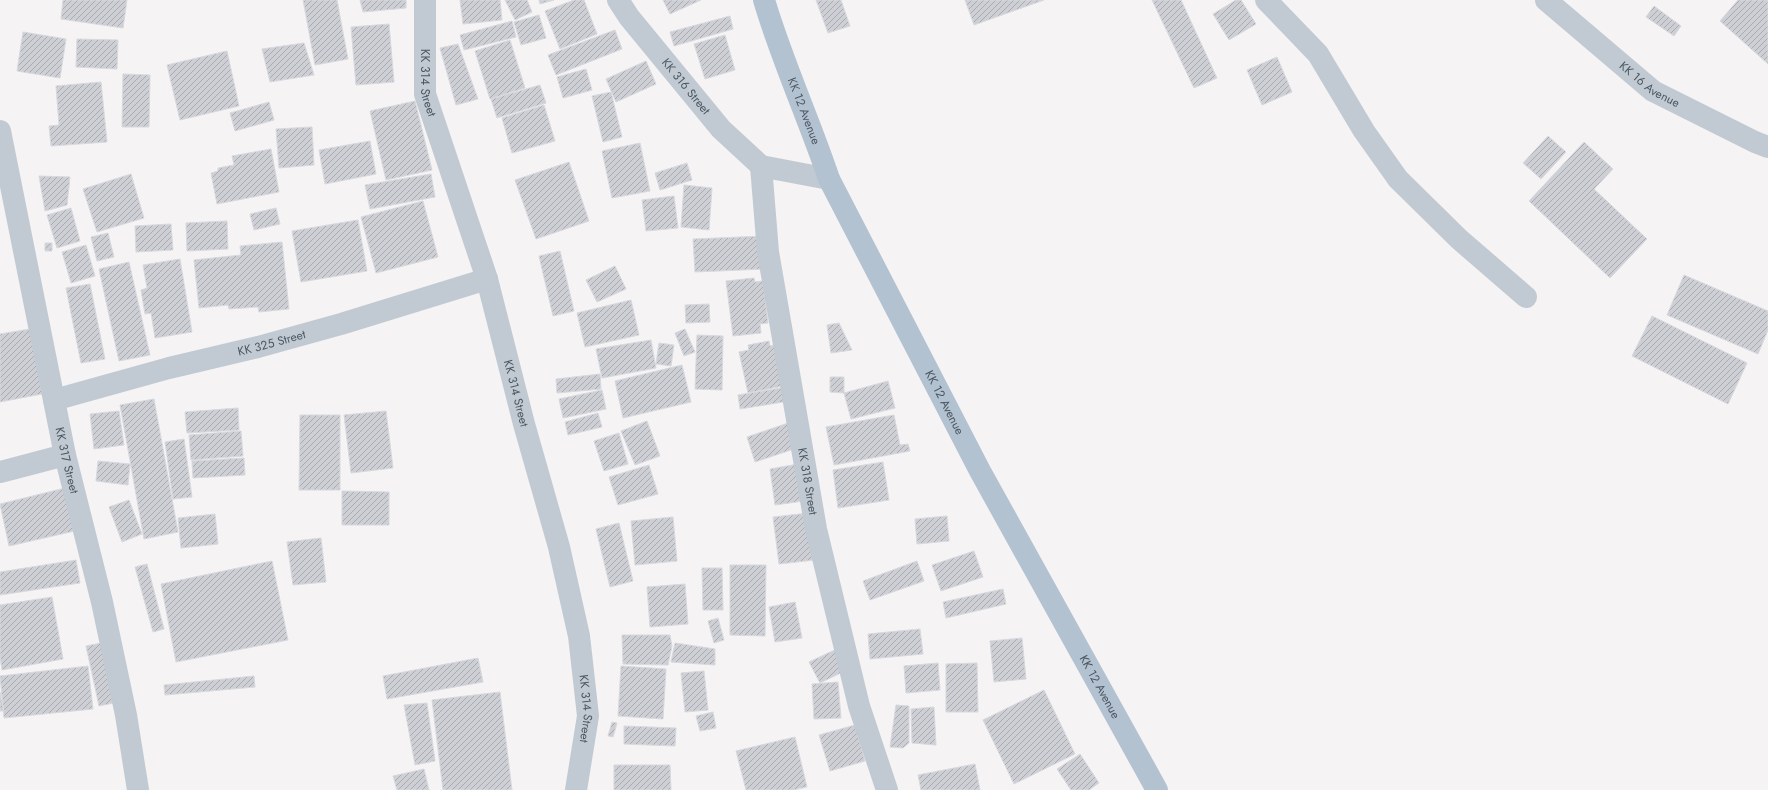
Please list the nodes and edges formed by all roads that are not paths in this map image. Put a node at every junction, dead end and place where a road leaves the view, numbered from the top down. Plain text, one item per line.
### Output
1 (425, 0) edge
2 (618, 0) edge
3 (764, 0) edge
4 (1266, 0) edge
5 (1546, 0) edge
6 (0, 131) edge
7 (1768, 147) edge
8 (761, 166) junction
9 (829, 179) junction
10 (487, 279) junction
11 (1526, 297) dead end
12 (54, 400) junction
13 (65, 455) junction
14 (0, 472) edge
15 (138, 790) edge
16 (576, 790) edge
17 (887, 790) edge
18 (1157, 790) edge

1 - 10 street, KK 314 Street
2 - 8 street, KK 316 Street
3 - 9 main road, KK 12 Avenue
4 - 11 street
5 - 7 street, KK 16 Avenue
6 - 12 street, KK 317 Street
8 - 9 street
8 - 17 street, KK 318 Street
9 - 18 main road, KK 12 Avenue
10 - 12 street, KK 325 Street
10 - 16 street, KK 314 Street
12 - 13 street, KK 317 Street
13 - 14 street
13 - 15 street, KK 317 Street

